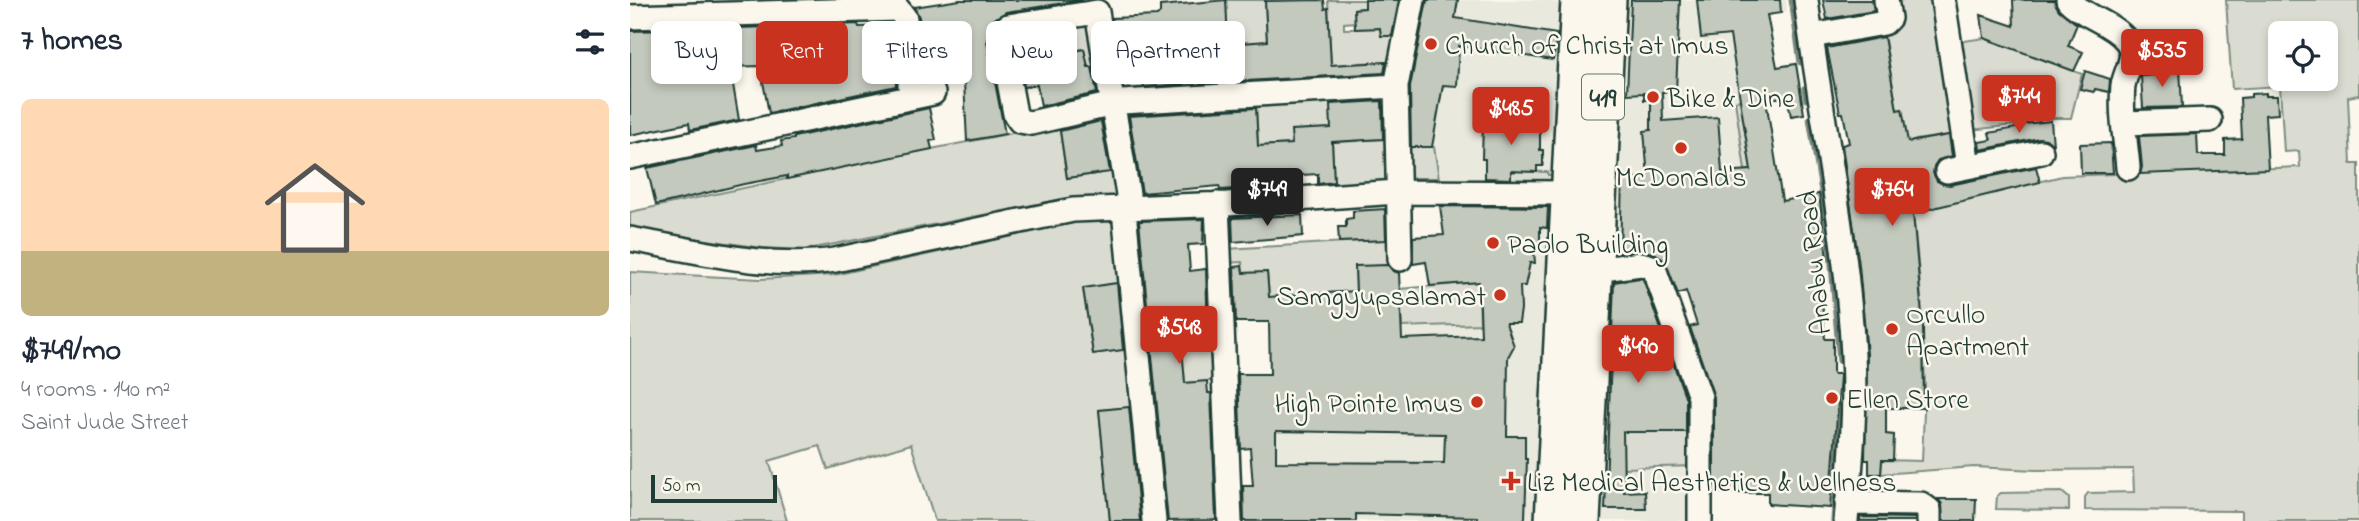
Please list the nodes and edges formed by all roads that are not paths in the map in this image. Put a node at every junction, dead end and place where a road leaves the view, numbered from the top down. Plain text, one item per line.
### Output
1 (1413, 0) edge
2 (1579, 0) edge
3 (1608, 0) edge
4 (1806, 0) edge
5 (1886, 0) edge
6 (1944, 0) edge
7 (2068, 0) edge
8 (908, 6) edge
9 (1102, 6) edge
10 (630, 17) edge
11 (1812, 36) junction
12 (1396, 86) junction
13 (1114, 105) junction
14 (2210, 120) dead end
15 (2124, 123) junction
16 (2041, 152) dead end
17 (630, 157) edge
18 (2128, 169) dead end
19 (1397, 192) junction
20 (1584, 193) junction
21 (1217, 204) junction
22 (1126, 208) junction
23 (630, 239) edge
24 (1400, 260) dead end
25 (1595, 270) junction
26 (1847, 512) edge
27 (1154, 521) edge
28 (1230, 521) edge
29 (1553, 521) edge
30 (1582, 521) edge
31 (1700, 521) edge
32 (1929, 521) edge

1 - 12 street
2 - 20 highway, 419
3 - 20 highway, 419
4 - 11 street, Anabu Road
5 - 11 street
6 - 16 street
7 - 15 street
8 - 10 street
8 - 17 street
9 - 13 street
9 - 13 street
11 - 26 street, Anabu Road
12 - 13 street
12 - 19 street
13 - 22 street
14 - 15 street
15 - 18 street
19 - 20 street
19 - 21 street
19 - 24 street
20 - 25 highway, 419
20 - 29 highway, 419
21 - 22 street
21 - 28 street
22 - 23 street
22 - 27 street
25 - 30 highway, 419
25 - 31 street
26 - 32 street

